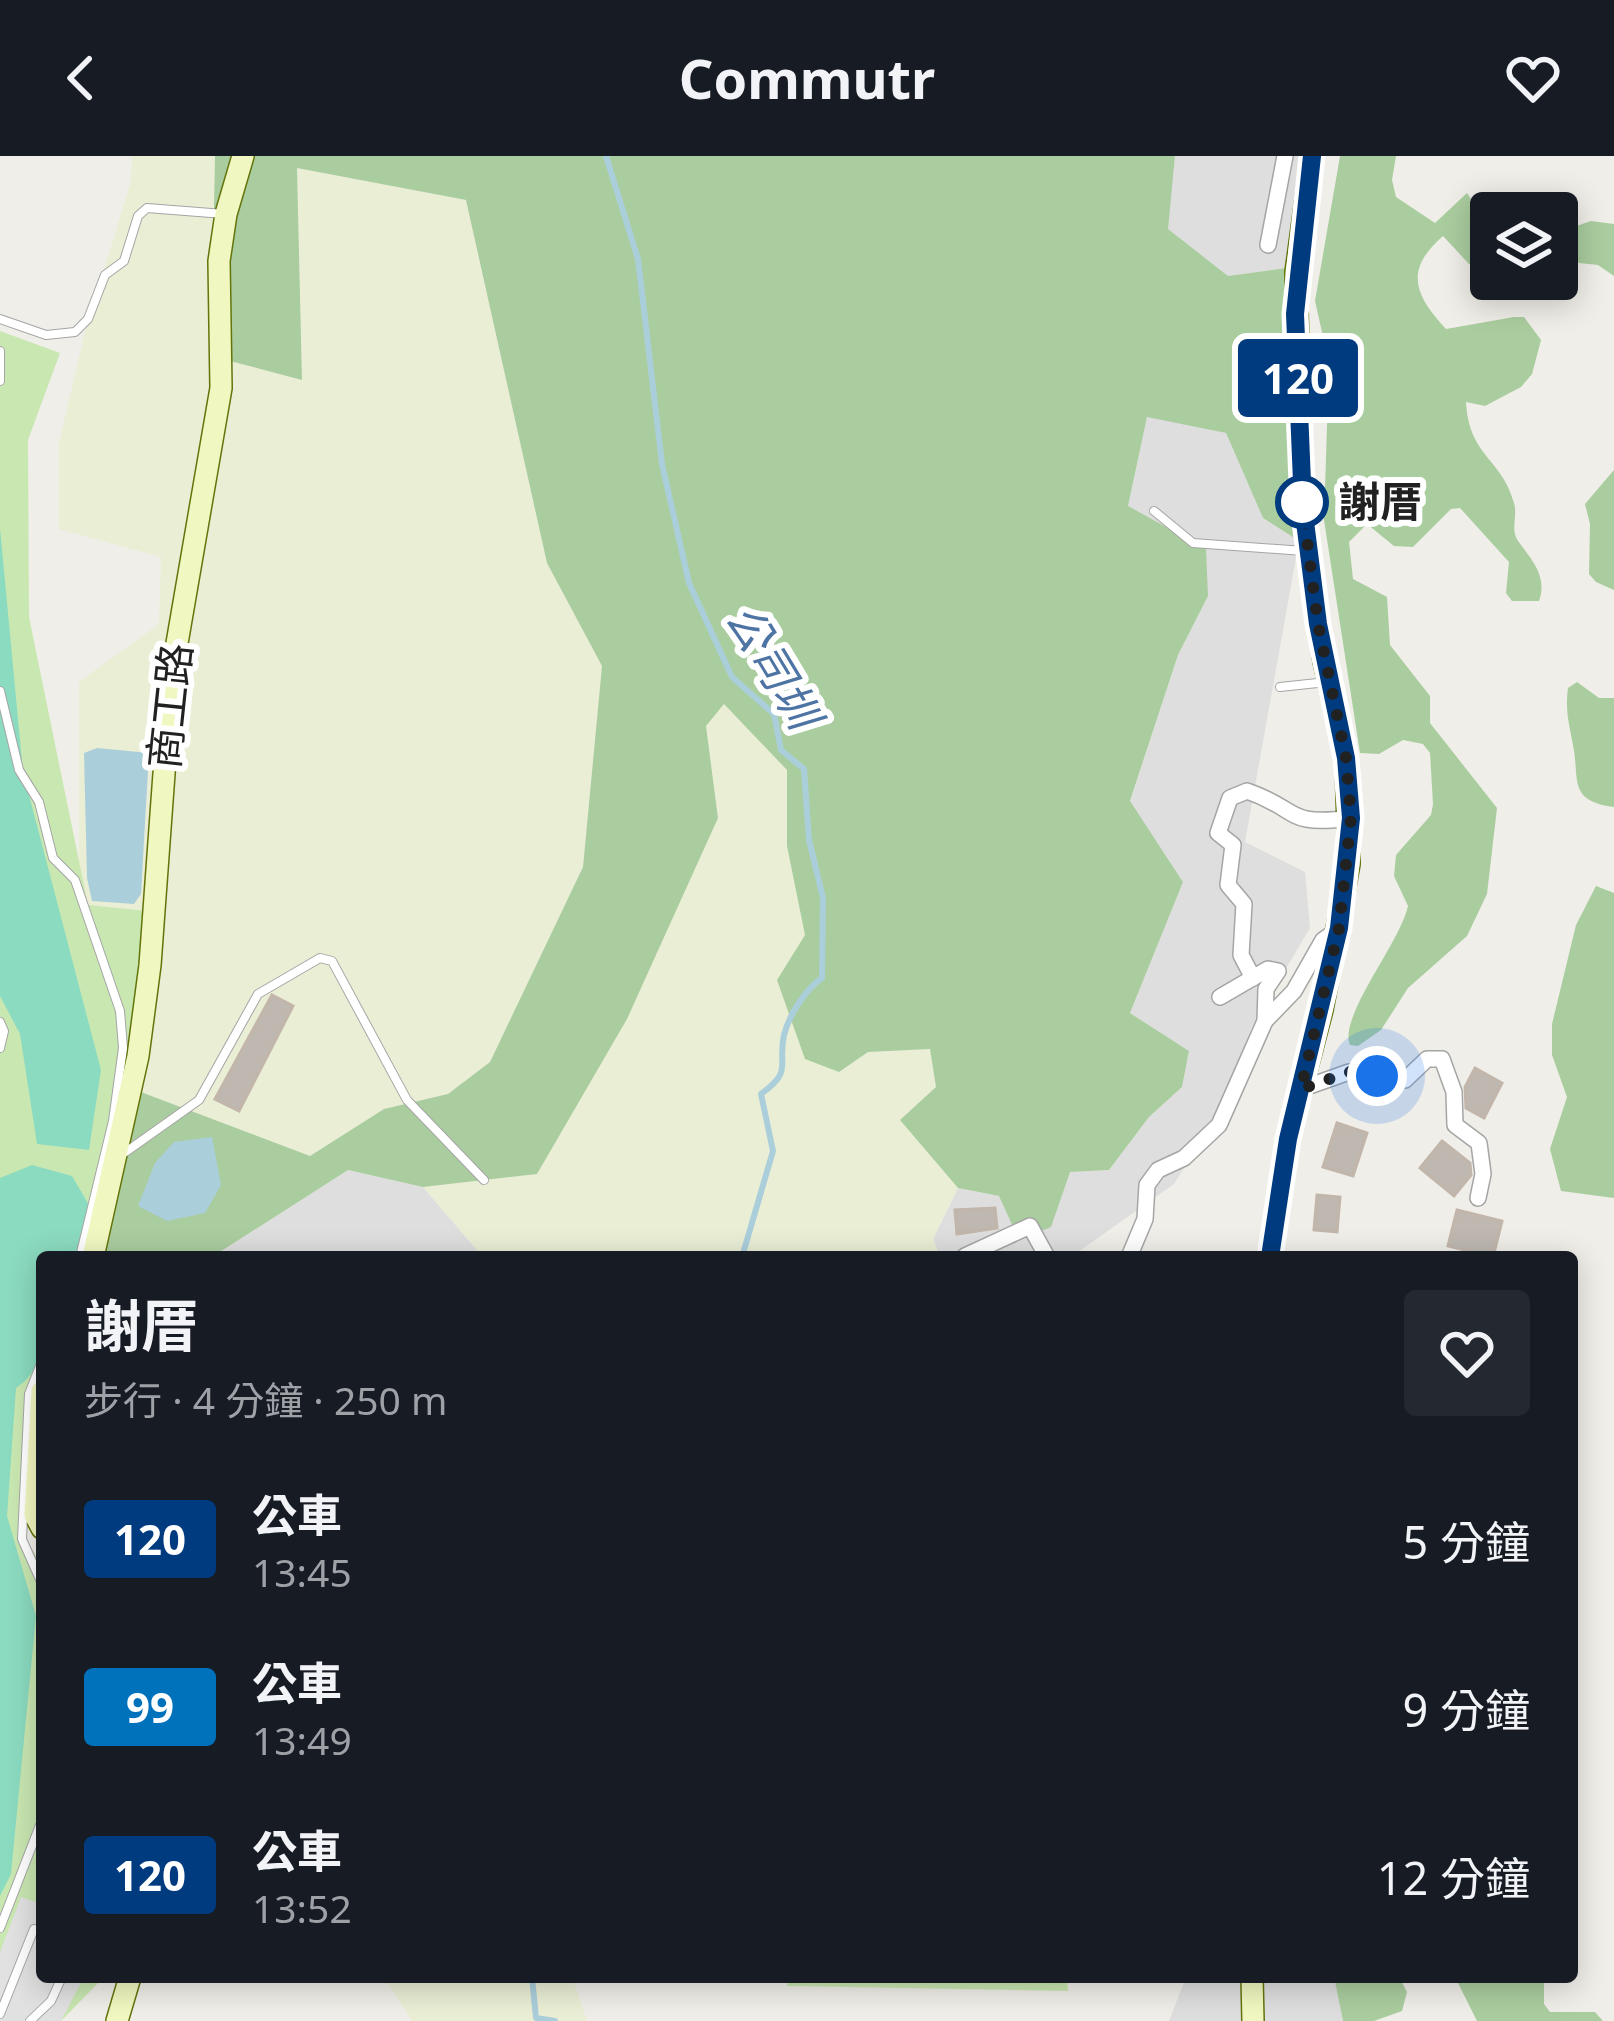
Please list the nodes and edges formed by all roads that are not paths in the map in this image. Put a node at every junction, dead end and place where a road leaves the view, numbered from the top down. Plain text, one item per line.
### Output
1 (243, 156) edge
2 (1285, 156) edge
3 (1312, 156) edge
4 (226, 214) junction
5 (1268, 245) dead end
6 (0, 319) edge
7 (0, 351) edge
8 (0, 381) edge
9 (1154, 511) dead end
10 (1305, 551) junction
11 (1328, 682) junction
12 (1280, 687) dead end
13 (0, 691) edge
14 (1351, 818) junction
15 (1339, 928) junction
16 (1253, 978) junction
17 (1220, 997) dead end
18 (1265, 1021) junction
19 (0, 1022) edge
20 (0, 1048) edge
21 (1301, 1089) junction
22 (119, 1156) junction
23 (484, 1180) dead end
24 (1478, 1198) dead end
25 (81, 1251) edge
26 (95, 1251) edge
27 (976, 1251) edge
28 (1044, 1251) edge
29 (1132, 1251) edge
30 (1271, 1251) edge
31 (36, 1376) edge
32 (36, 1570) edge
33 (36, 1835) edge
34 (0, 1928) edge
35 (36, 1929) edge
36 (59, 1983) edge
37 (128, 1983) edge
38 (1252, 1983) edge
39 (0, 2014) edge
40 (31, 2021) edge
41 (117, 2021) edge
42 (1253, 2021) edge

1 - 4 street, 商工路
2 - 5 street
3 - 10 street
4 - 6 lane
4 - 22 street, 商工路
7 - 8 lane
9 - 10 lane
10 - 11 street
11 - 12 lane
11 - 14 street
13 - 25 lane
14 - 15 street
14 - 16 street
15 - 18 street
15 - 21 street
16 - 17 street
16 - 18 street
18 - 29 street
19 - 20 lane
21 - 24 street
21 - 30 street
22 - 23 lane
22 - 26 street, 商工路
27 - 28 street
31 - 32 lane
33 - 34 lane
35 - 39 lane
36 - 40 lane
37 - 41 street
38 - 42 street

